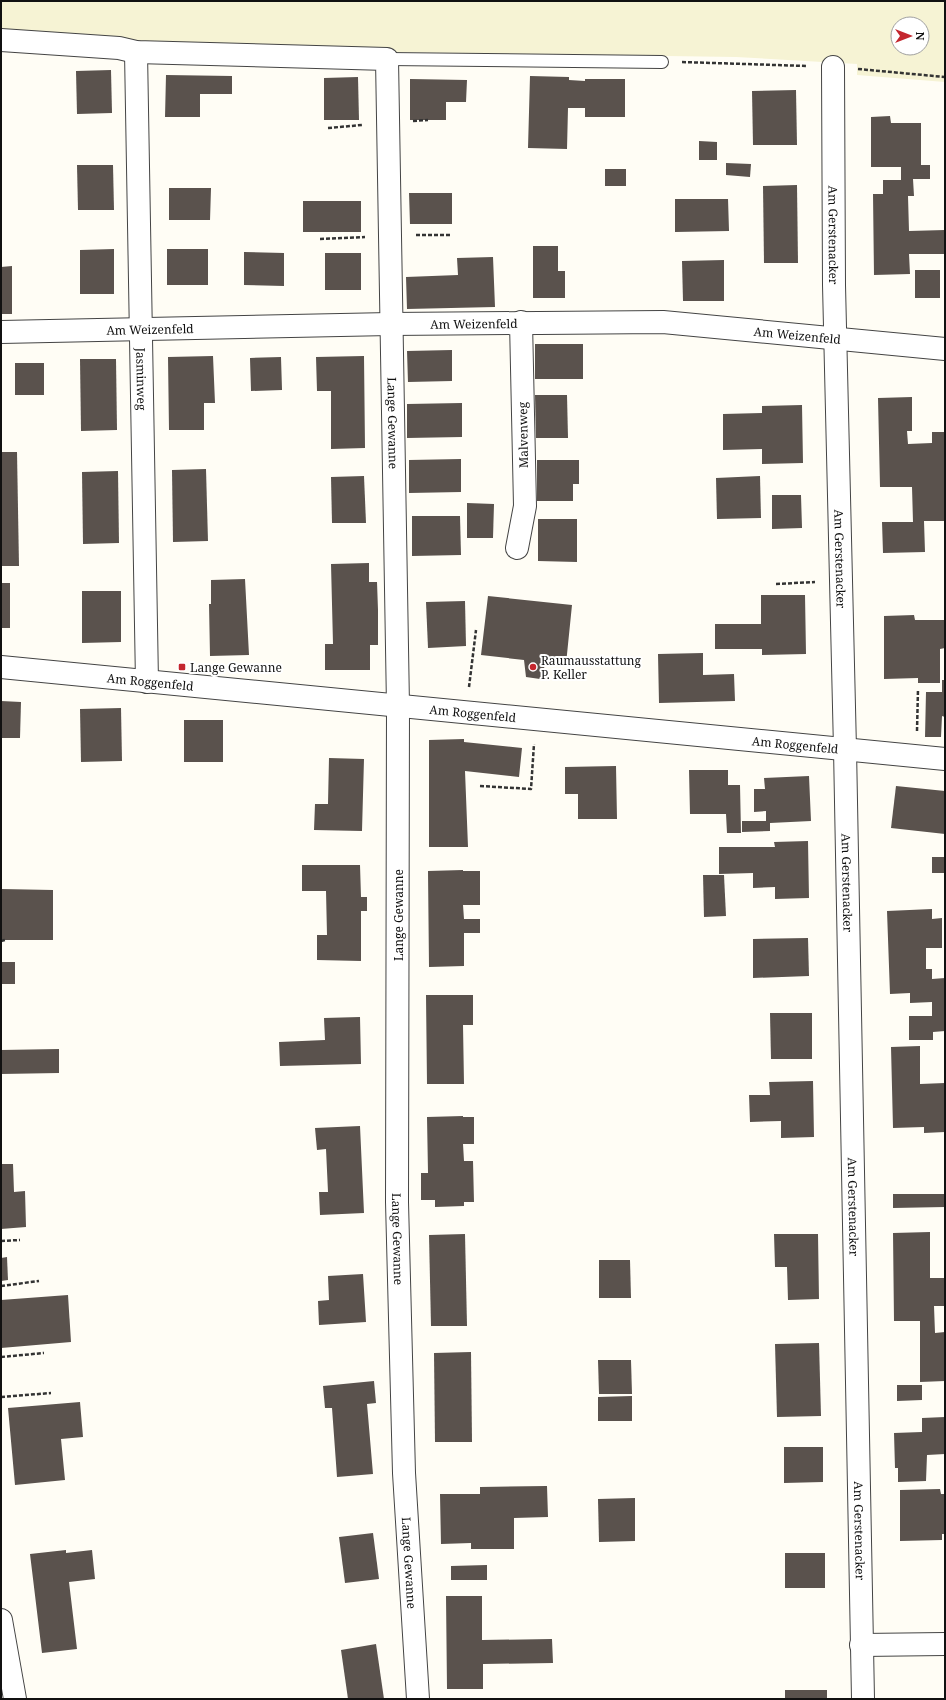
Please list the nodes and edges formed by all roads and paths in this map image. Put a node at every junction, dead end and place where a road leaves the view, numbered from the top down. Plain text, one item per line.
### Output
1 (1, 40) edge
2 (136, 52) junction
3 (386, 59) junction
4 (662, 62) joint
5 (833, 67) junction
6 (945, 78) edge
7 (521, 322) junction
8 (390, 324) junction
9 (141, 329) junction
10 (1, 332) edge
11 (835, 338) junction
12 (945, 349) edge
13 (517, 548) dead end
14 (841, 581) junction
15 (776, 584) dead end
16 (476, 630) dead end
17 (1, 667) edge
18 (147, 682) junction
19 (918, 689) dead end
20 (398, 706) junction
21 (466, 713) junction
22 (535, 720) junction
23 (845, 749) junction
24 (916, 756) junction
25 (945, 759) edge
26 (480, 786) dead end
27 (5, 940) dead end
28 (1, 941) edge
29 (20, 1240) dead end
30 (1, 1241) edge
31 (39, 1281) dead end
32 (1, 1286) edge
33 (44, 1353) dead end
34 (1, 1357) edge
35 (50, 1393) dead end
36 (1, 1398) edge
37 (1, 1620) edge
38 (861, 1644) junction
39 (945, 1644) edge
40 (15, 1699) edge
41 (418, 1699) edge
42 (862, 1699) edge

1 - 2 street
2 - 3 street
2 - 9 street, Jasminweg
3 - 4 lane
3 - 8 street, Lange Gewanne
4 - 5 path
5 - 6 path
5 - 11 street, Am Gerstenacker
7 - 8 street, Am Weizenfeld
7 - 11 street, Am Weizenfeld
7 - 13 street, Malvenweg
8 - 9 street, Am Weizenfeld
8 - 20 street, Lange Gewanne
9 - 10 street, Am Weizenfeld
9 - 18 street, Jasminweg
11 - 12 street, Am Weizenfeld
11 - 14 street, Am Gerstenacker
14 - 15 path
14 - 23 street, Am Gerstenacker
16 - 21 path
17 - 18 street, Am Roggenfeld
18 - 20 street, Am Roggenfeld
19 - 24 path
20 - 21 street, Am Roggenfeld
20 - 41 street, Lange Gewanne
21 - 22 street, Am Roggenfeld
22 - 23 street, Am Roggenfeld
22 - 26 path
23 - 24 street, Am Roggenfeld
23 - 38 street, Am Gerstenacker
24 - 25 street, Am Roggenfeld
27 - 28 path
29 - 30 path
31 - 32 path
33 - 34 path
35 - 36 path
37 - 40 street
38 - 39 street
38 - 42 street, Am Gerstenacker

